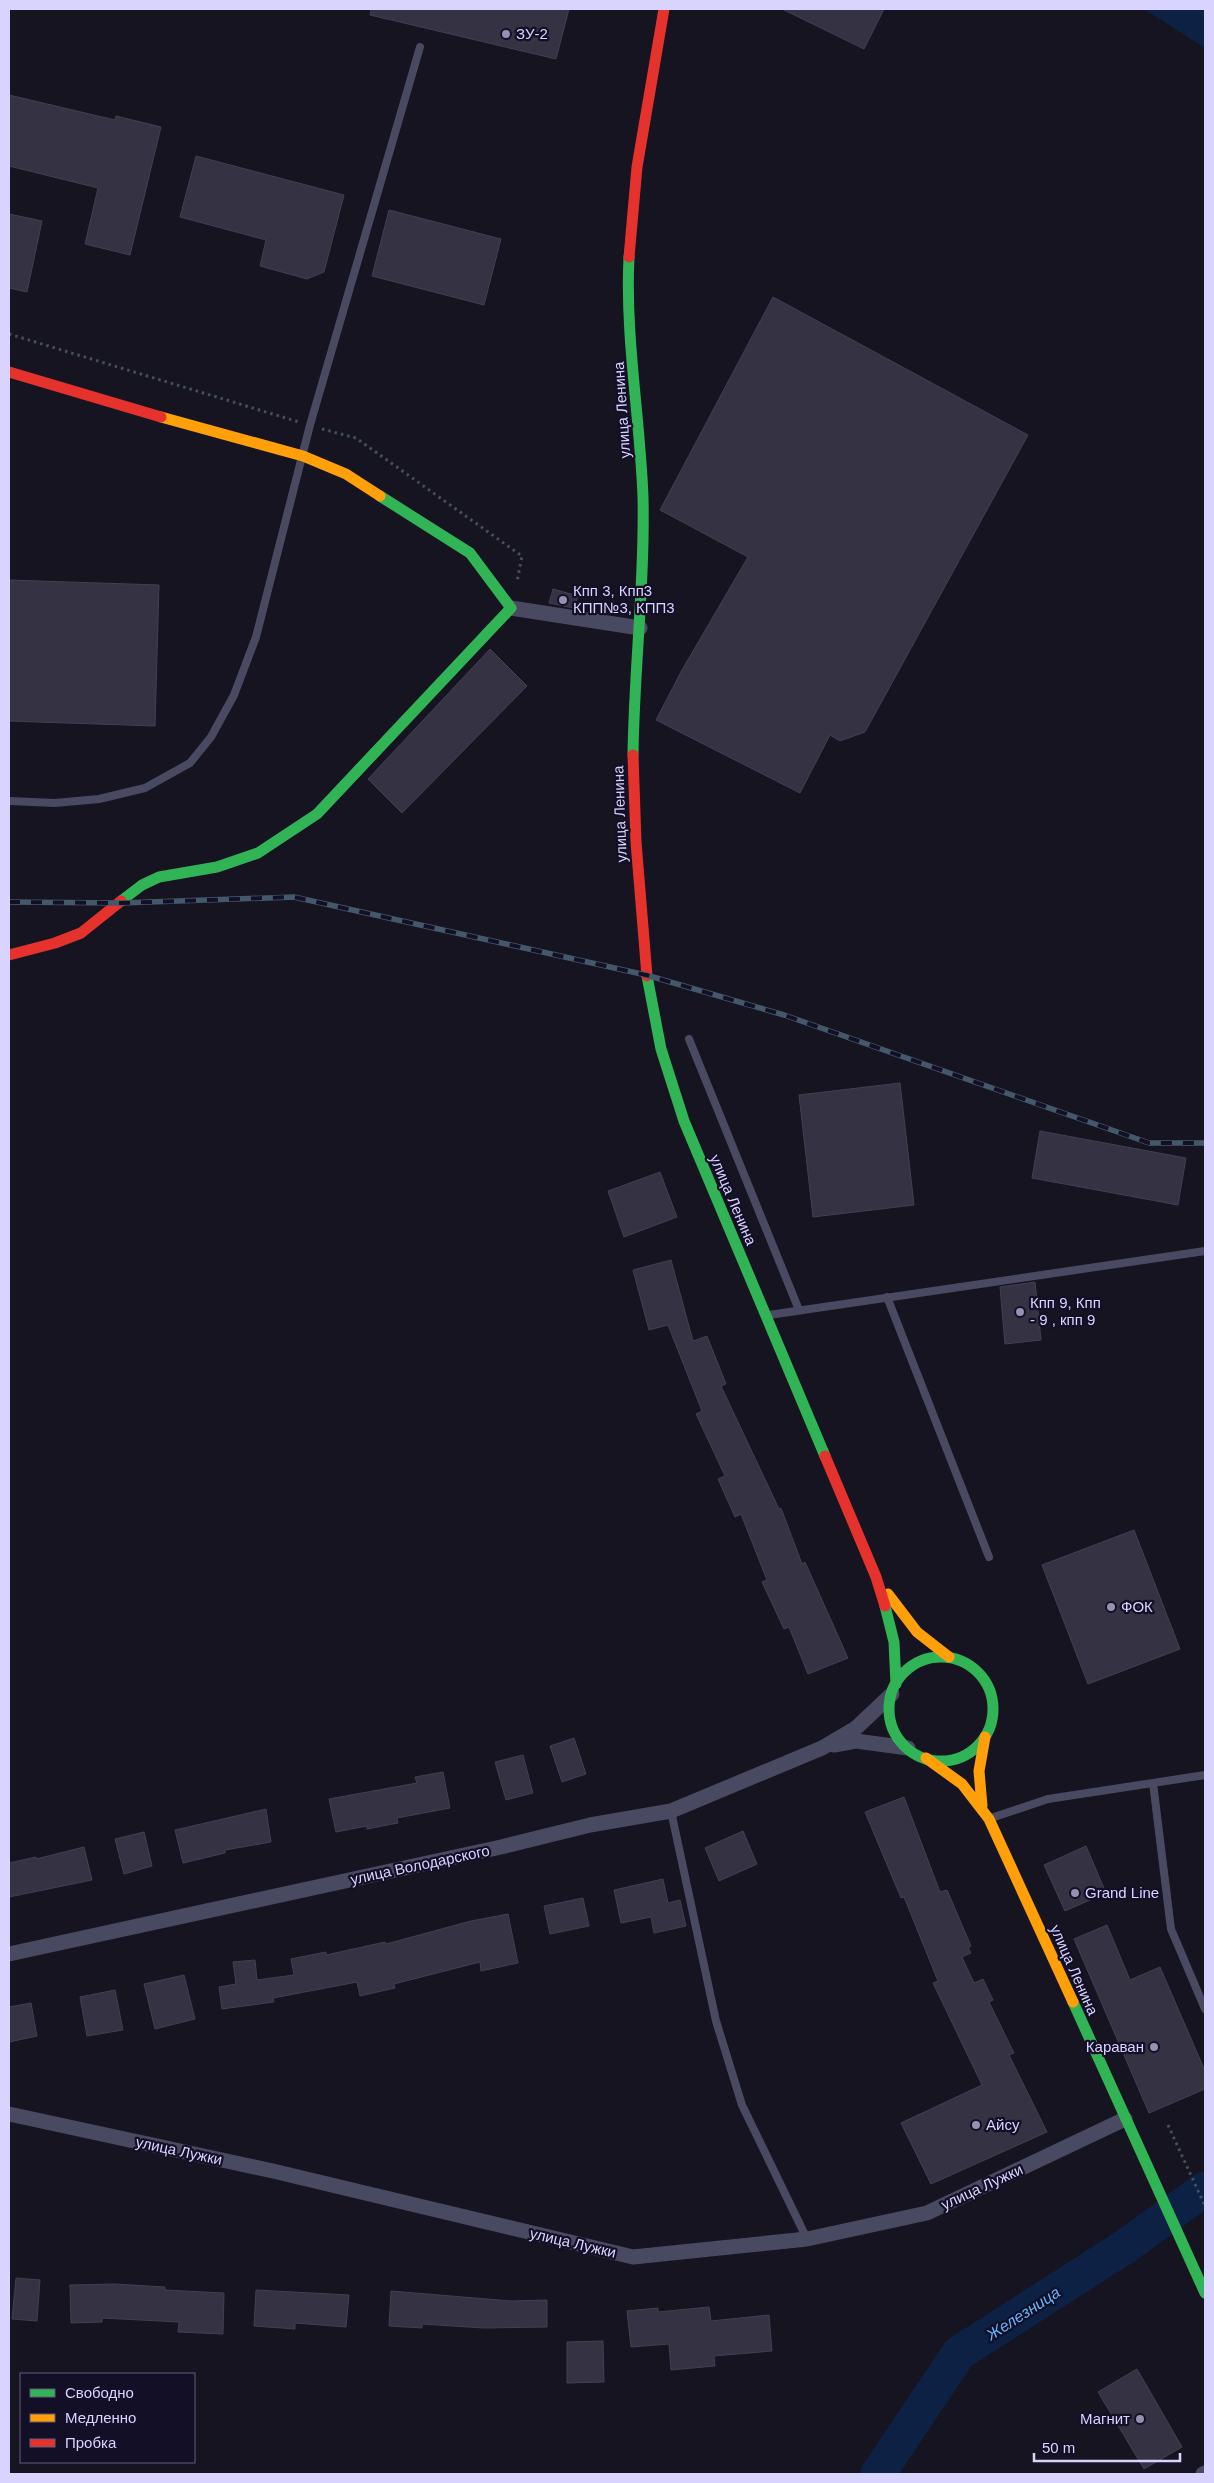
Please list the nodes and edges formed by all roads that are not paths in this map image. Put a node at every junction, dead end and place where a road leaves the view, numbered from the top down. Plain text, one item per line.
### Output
1 (664, 9) edge
2 (420, 47) dead end
3 (9, 372) edge
4 (303, 456) junction
5 (511, 608) junction
6 (640, 628) junction
7 (9, 801) edge
8 (9, 955) edge
9 (689, 1038) dead end
10 (1205, 1251) edge
11 (887, 1298) junction
12 (800, 1310) junction
13 (766, 1316) junction
14 (989, 1557) dead end
15 (876, 1577) junction
16 (949, 1657) junction
17 (894, 1689) junction
18 (986, 1736) junction
19 (822, 1748) junction
20 (908, 1748) junction
21 (926, 1758) junction
22 (1205, 1775) edge
23 (1153, 1783) junction
24 (982, 1807) junction
25 (671, 1810) junction
26 (989, 1819) junction
27 (9, 1954) edge
28 (1205, 2009) edge
29 (9, 2114) edge
30 (1125, 2119) junction
31 (807, 2239) junction
32 (1205, 2293) edge

1 - 6 street, улица Ленина
2 - 4 lane
3 - 4 street
4 - 5 street
4 - 7 lane
5 - 6 street
5 - 8 street
6 - 13 street, улица Ленина
9 - 12 lane
10 - 11 lane
11 - 12 lane
11 - 14 lane
12 - 13 lane
13 - 15 street, улица Ленина
15 - 16 street
15 - 17 street
16 - 17 street
16 - 18 street
17 - 19 street
17 - 20 street
18 - 21 street
18 - 24 street
19 - 20 street
19 - 25 street, улица Володарского
20 - 21 street
21 - 24 street
22 - 23 lane
23 - 26 lane
23 - 28 lane
24 - 26 street, улица Ленина
25 - 27 street, улица Володарского
25 - 31 lane
26 - 30 street, улица Ленина
29 - 31 street, улица Лужки
30 - 31 street, улица Лужки
30 - 32 street, улица Ленина

